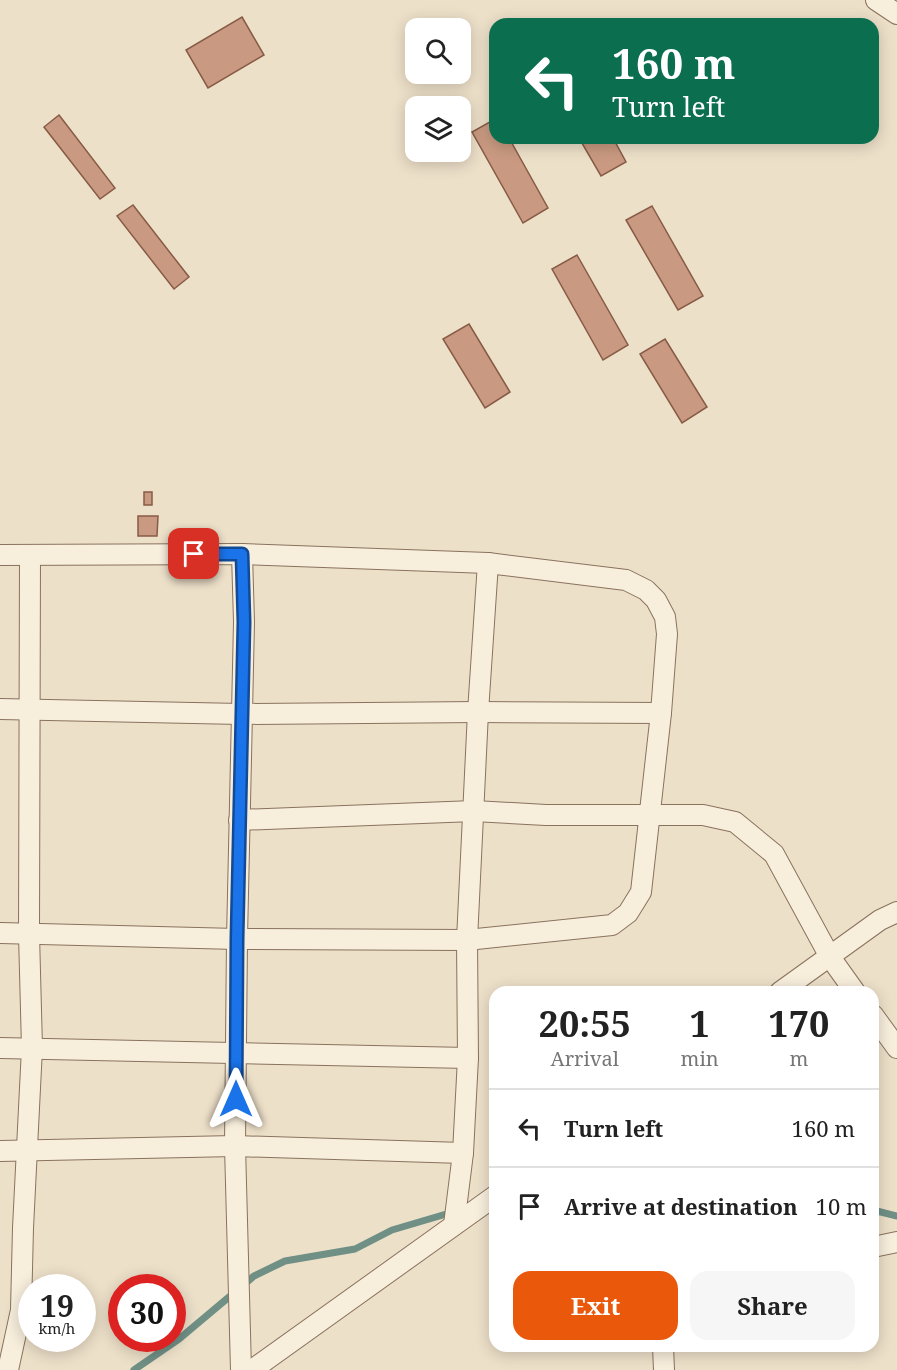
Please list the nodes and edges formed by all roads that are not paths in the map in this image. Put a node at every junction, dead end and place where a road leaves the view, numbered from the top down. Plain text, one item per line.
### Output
1 (876, 0) edge
2 (897, 14) edge
3 (242, 554) junction
4 (0, 555) edge
5 (30, 556) junction
6 (488, 563) junction
7 (0, 709) edge
8 (29, 709) junction
9 (478, 712) junction
10 (661, 713) junction
11 (241, 714) junction
12 (474, 811) junction
13 (649, 815) junction
14 (239, 820) junction
15 (897, 912) edge
16 (0, 933) edge
17 (29, 934) junction
18 (237, 939) junction
19 (467, 940) junction
20 (830, 957) junction
21 (789, 986) edge
22 (851, 986) edge
23 (879, 1023) edge
24 (0, 1048) edge
25 (32, 1048) junction
26 (897, 1048) edge
27 (236, 1052) junction
28 (468, 1058) junction
29 (235, 1146) junction
30 (27, 1150) junction
31 (0, 1151) edge
32 (463, 1153) junction
33 (489, 1200) edge
34 (454, 1225) junction
35 (897, 1242) edge
36 (879, 1246) edge
37 (663, 1352) edge
38 (8, 1370) edge
39 (241, 1370) edge
40 (252, 1370) edge
41 (664, 1370) edge

1 - 2 street
3 - 5 street
3 - 6 street
3 - 11 street
4 - 5 street
5 - 8 street
6 - 9 street
6 - 10 street
7 - 8 street
8 - 11 street
8 - 17 street
9 - 10 street
9 - 11 street
9 - 12 street
10 - 13 street
11 - 14 street
12 - 13 street
12 - 14 street
12 - 19 street
13 - 19 street
13 - 20 street
14 - 18 street
15 - 20 street
16 - 17 street
17 - 18 street
17 - 25 street
18 - 19 street
18 - 27 street
19 - 28 street
20 - 21 street
20 - 22 street
23 - 26 street
24 - 25 street
25 - 27 street
25 - 30 street
27 - 28 street
27 - 29 street
28 - 32 street
29 - 30 street
29 - 32 street
29 - 39 street
30 - 31 street
30 - 38 street
32 - 34 street
33 - 34 street
34 - 40 street
35 - 36 street
37 - 41 street

